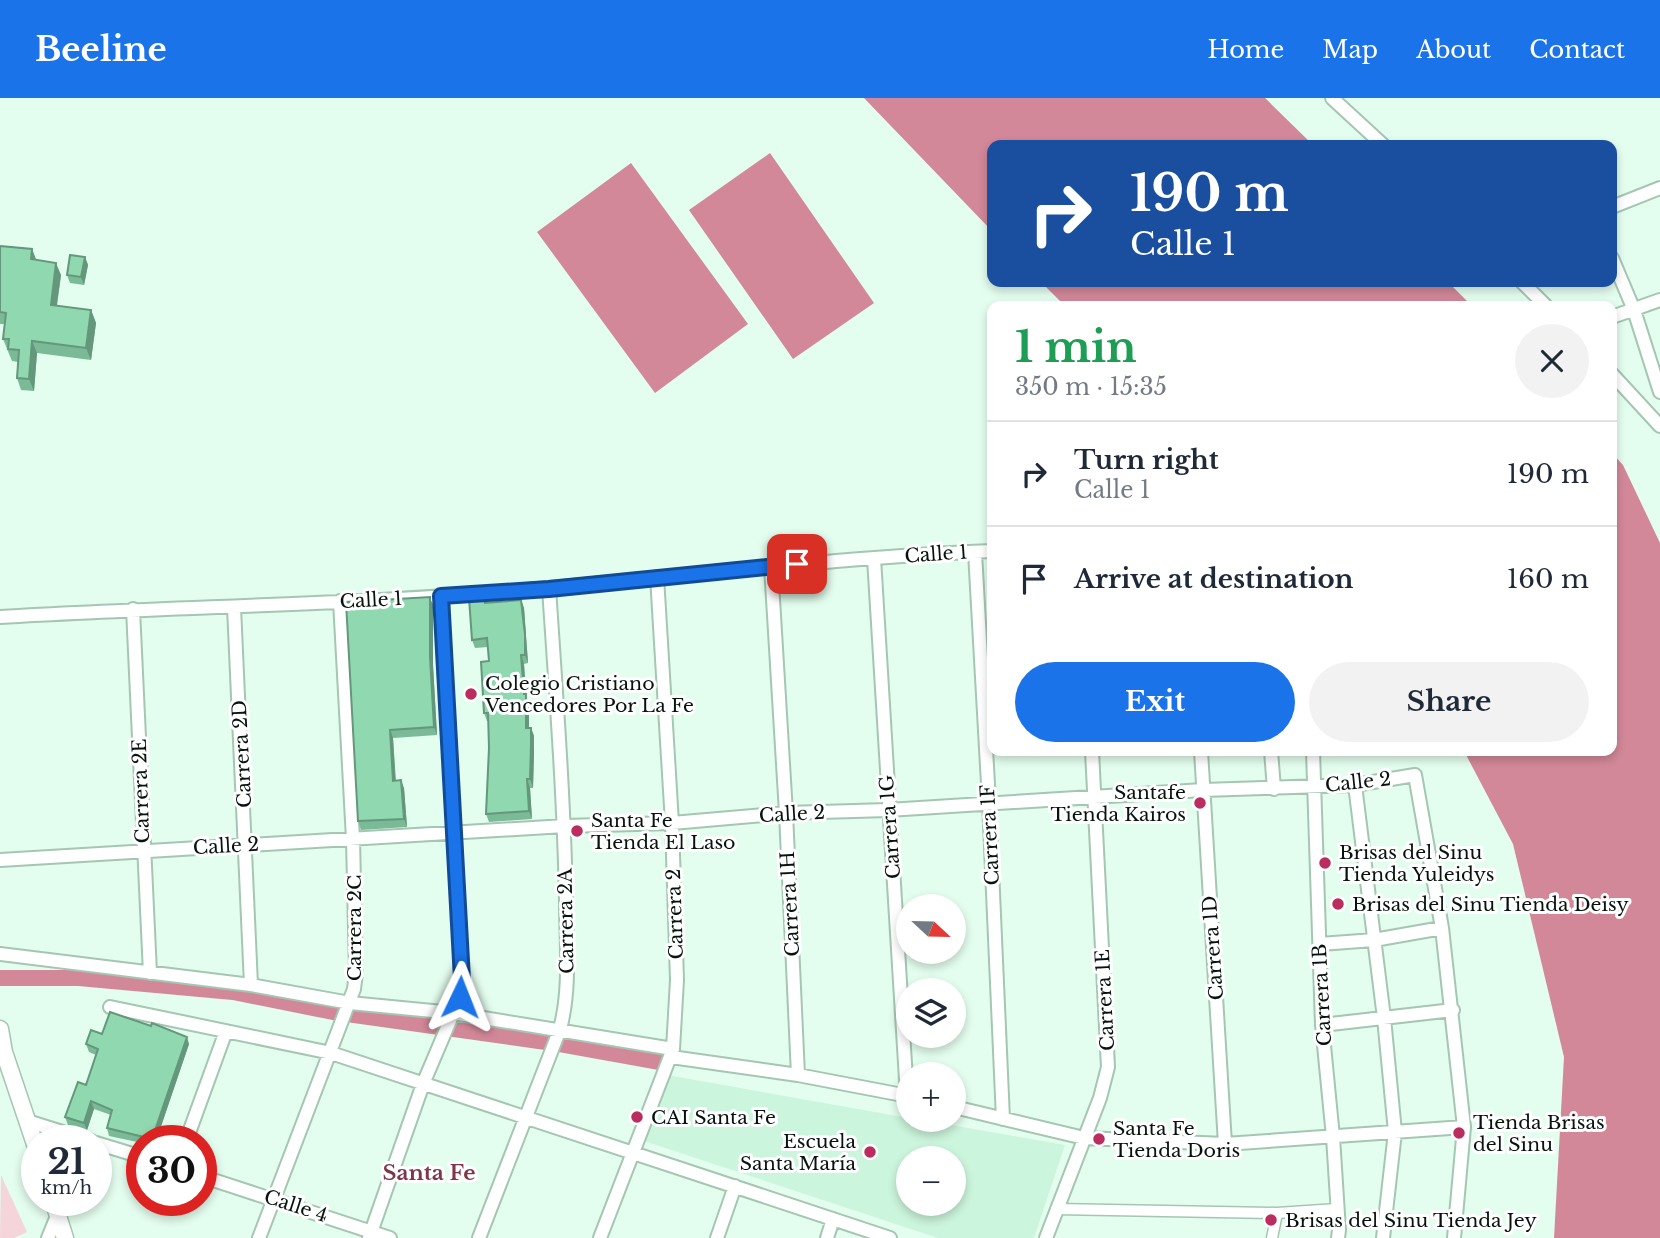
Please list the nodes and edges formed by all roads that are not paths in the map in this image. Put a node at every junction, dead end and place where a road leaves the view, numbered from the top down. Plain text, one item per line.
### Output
1 (1332, 98) edge
2 (1378, 140) edge
3 (1660, 188) edge
4 (1617, 205) edge
5 (1617, 270) edge
6 (1527, 287) edge
7 (1660, 300) edge
8 (1541, 301) edge
9 (1634, 310) junction
10 (1617, 315) edge
11 (1617, 379) edge
12 (1660, 392) edge
13 (1660, 426) edge
14 (987, 551) edge
15 (975, 552) junction
16 (874, 558) junction
17 (771, 566) junction
18 (657, 577) junction
19 (549, 589) junction
20 (441, 596) junction
21 (340, 601) junction
22 (234, 607) junction
23 (133, 609) junction
24 (0, 617) edge
25 (1093, 756) edge
26 (1201, 756) edge
27 (1271, 756) edge
28 (1312, 756) edge
29 (1355, 785) junction
30 (1315, 787) junction
31 (1273, 789) junction
32 (1203, 790) junction
33 (1096, 798) junction
34 (989, 802) junction
35 (888, 810) junction
36 (786, 813) junction
37 (671, 822) junction
38 (565, 826) junction
39 (454, 833) junction
40 (353, 839) junction
41 (246, 845) junction
42 (143, 851) junction
43 (0, 860) edge
44 (1442, 928) junction
45 (1374, 940) junction
46 (1320, 944) junction
47 (0, 954) edge
48 (150, 973) junction
49 (251, 985) junction
50 (349, 1005) junction
51 (110, 1007) dead end
52 (1452, 1010) junction
53 (453, 1016) junction
54 (1384, 1018) junction
55 (1322, 1025) junction
56 (0, 1029) edge
57 (226, 1031) junction
58 (559, 1032) junction
59 (331, 1053) junction
60 (2, 1057) edge
61 (670, 1058) junction
62 (906, 1062) edge
63 (798, 1075) junction
64 (423, 1084) junction
65 (896, 1094) edge
66 (966, 1110) edge
67 (524, 1118) junction
68 (1003, 1119) junction
69 (27, 1121) junction
70 (28, 1125) edge
71 (40, 1125) edge
72 (192, 1125) edge
73 (1464, 1127) junction
74 (1395, 1132) junction
75 (1333, 1137) junction
76 (1084, 1138) junction
77 (1225, 1144) junction
78 (635, 1152) junction
79 (217, 1181) edge
80 (735, 1186) junction
81 (273, 1199) junction
82 (1056, 1209) junction
83 (1337, 1209) junction
84 (1277, 1213) junction
85 (53, 1216) edge
86 (58, 1216) edge
87 (833, 1219) junction
88 (370, 1235) edge
89 (48, 1238) edge
90 (65, 1238) edge
91 (259, 1238) edge
92 (390, 1238) edge
93 (479, 1238) edge
94 (600, 1238) edge
95 (717, 1238) edge
96 (827, 1238) edge
97 (890, 1238) edge
98 (1046, 1238) edge
99 (1272, 1238) edge
100 (1338, 1238) edge
101 (1383, 1238) edge
102 (1454, 1238) edge

1 - 2 street
3 - 4 street
5 - 9 street
6 - 8 street
7 - 9 street
9 - 10 street
9 - 12 street
11 - 13 street
14 - 15 street, Calle 1
15 - 16 street, Calle 1
15 - 34 street, Carrera 1F
16 - 17 street, Calle 1
16 - 35 street, Carrera 1G
17 - 18 street, Calle 1
17 - 36 street, Carrera 1H
18 - 19 street, Calle 1
18 - 37 street, Carrera 2
19 - 20 street, Calle 1
19 - 38 street, Carrera 2A
20 - 21 street, Calle 1
20 - 39 street
21 - 22 street, Calle 1
21 - 40 street, Carrera 2C
22 - 23 street, Calle 1
22 - 41 street, Carrera 2D
23 - 24 street, Calle 1
23 - 42 street, Carrera 2E
25 - 33 street, Carrera 1E
26 - 32 street, Carrera 1D
27 - 31 street
28 - 30 street, Carrera 1B
29 - 30 street, Calle 2
29 - 44 street, Calle 2
29 - 45 street
30 - 31 street, Calle 2
30 - 46 street, Carrera 1B
31 - 32 street, Calle 2
32 - 33 street, Calle 2
32 - 77 street, Carrera 1D
33 - 34 street, Calle 2
33 - 76 street, Carrera 1E
34 - 35 street, Calle 2
34 - 68 street, Carrera 1F
35 - 36 street, Calle 2
35 - 62 street, Carrera 1G
36 - 37 street, Calle 2
36 - 63 street, Carrera 1H
37 - 38 street, Calle 2
37 - 61 street, Carrera 2
38 - 39 street, Calle 2
38 - 58 street, Carrera 2A
39 - 40 street, Calle 2
39 - 53 street
40 - 41 street, Calle 2
40 - 50 street, Carrera 2C
41 - 42 street, Calle 2
41 - 49 street, Carrera 2D
42 - 43 street, Calle 2
42 - 48 street, Carrera 2E
44 - 45 street
44 - 52 street
45 - 46 street
45 - 54 street
46 - 55 street, Carrera 1B
47 - 48 street
48 - 49 street
49 - 50 street
50 - 53 street
50 - 59 street, Carrera 2C
51 - 57 street
52 - 54 street
52 - 73 street
53 - 58 street
53 - 64 street
54 - 55 street
54 - 74 street
55 - 75 street, Carrera 1B
56 - 60 street
57 - 59 street
57 - 72 street
58 - 61 street
58 - 67 street, Carrera 2A
59 - 64 street
59 - 81 street, Carrera 2C
60 - 69 street
61 - 63 street
61 - 78 street, Carrera 2
63 - 65 street
64 - 67 street
64 - 88 street
66 - 68 street
67 - 78 street
67 - 93 street, Carrera 2A
68 - 76 street
69 - 70 street
69 - 71 street
73 - 74 street
73 - 102 street
74 - 75 street
74 - 101 street
75 - 77 street
75 - 83 street, Carrera 1B
76 - 77 street
76 - 82 street, Carrera 1E
78 - 80 street
78 - 94 street, Carrera 2
79 - 81 street, Calle 4
80 - 87 street
80 - 95 street
81 - 88 street, Calle 4
81 - 91 street, Carrera 2C
82 - 84 street
82 - 98 street, Carrera 1E
83 - 84 street
83 - 100 street, Carrera 1B
84 - 99 street
85 - 89 street
86 - 90 street
87 - 96 street
87 - 97 street
88 - 92 street, Calle 4

